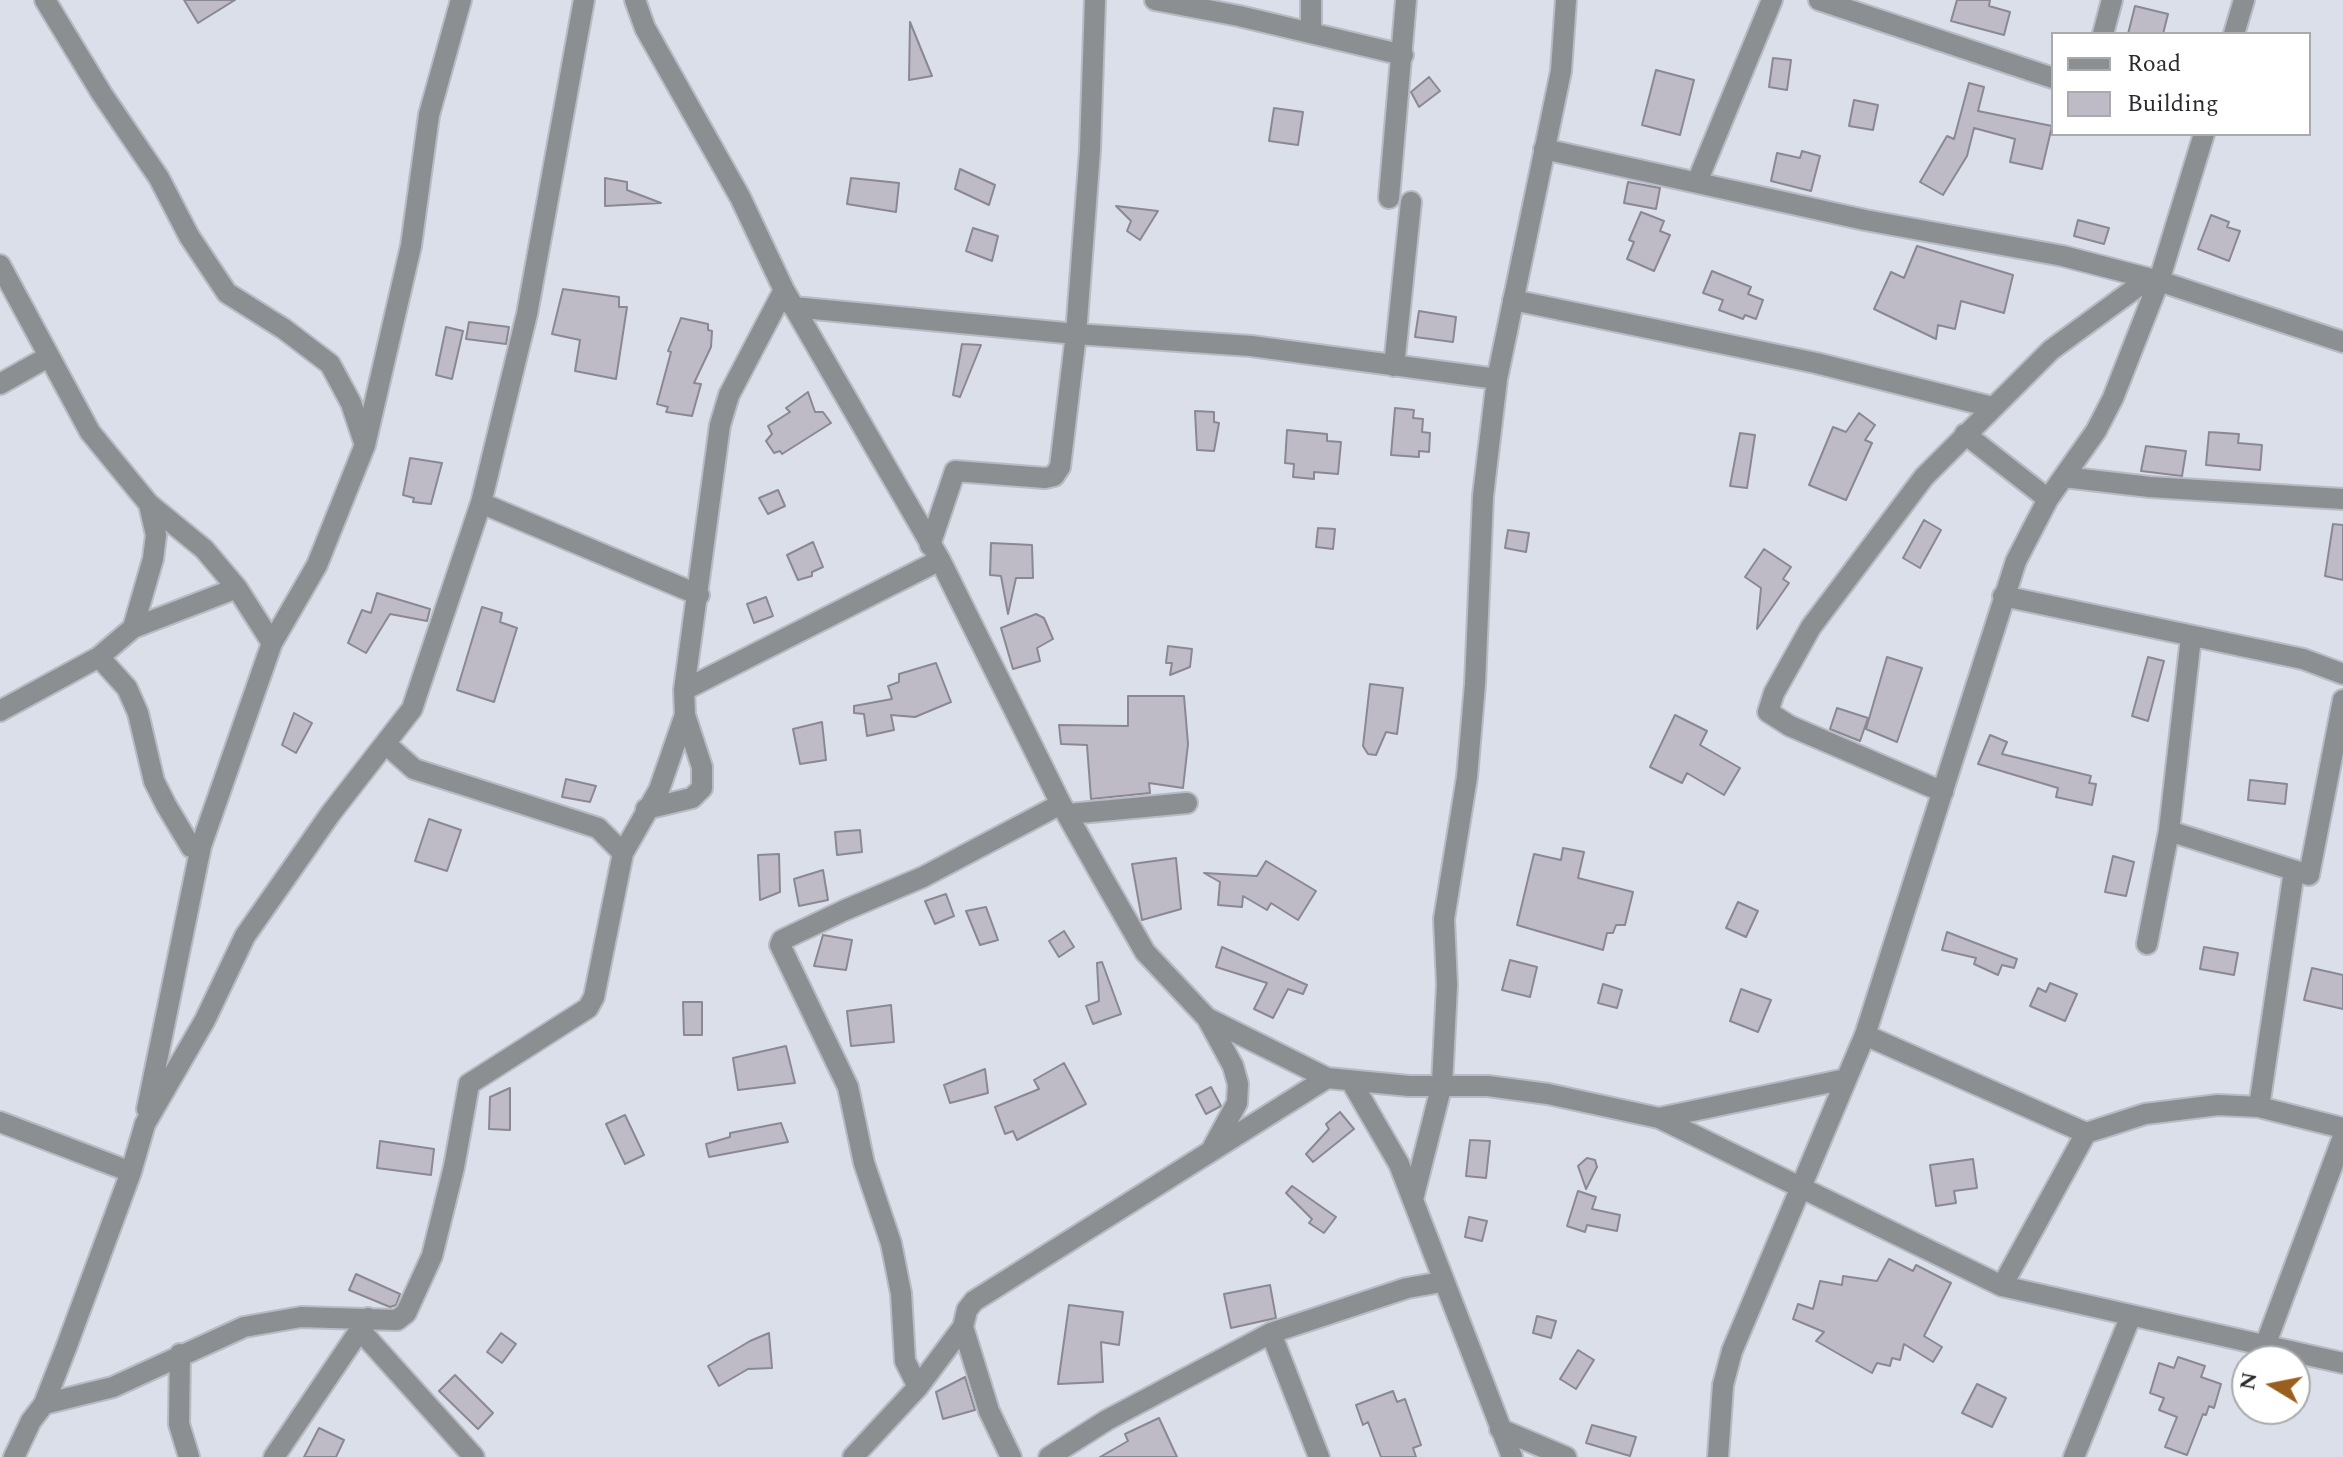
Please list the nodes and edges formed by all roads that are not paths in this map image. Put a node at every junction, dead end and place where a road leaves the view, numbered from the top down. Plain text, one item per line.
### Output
1 (45, 0) edge
2 (461, 0) edge
3 (584, 0) edge
4 (635, 0) edge
5 (1095, 0) edge
6 (1155, 0) edge
7 (1311, 0) edge
8 (1406, 0) edge
9 (1566, 0) edge
10 (1772, 0) edge
11 (1819, 0) edge
12 (2112, 0) edge
13 (2244, 0) edge
14 (2104, 32) edge
15 (2235, 32) edge
16 (1311, 33) junction
17 (1403, 55) junction
18 (2051, 77) edge
19 (2203, 136) edge
20 (1544, 149) junction
21 (1697, 182) junction
22 (1389, 198) dead end
23 (1411, 202) dead end
24 (0, 265) edge
25 (2154, 280) junction
26 (789, 299) junction
27 (1513, 300) junction
28 (1076, 334) junction
29 (2343, 342) edge
30 (48, 357) junction
31 (1394, 366) junction
32 (1497, 379) junction
33 (0, 384) edge
34 (1992, 407) junction
35 (1965, 434) junction
36 (365, 445) junction
37 (2064, 477) junction
38 (2048, 499) junction
39 (2343, 499) edge
40 (481, 503) junction
41 (149, 504) junction
42 (935, 552) junction
43 (237, 588) junction
44 (699, 595) junction
45 (2003, 596) junction
46 (133, 628) junction
47 (2191, 637) junction
48 (272, 643) junction
49 (99, 657) junction
50 (2343, 674) edge
51 (684, 690) junction
52 (2343, 700) edge
53 (0, 711) edge
54 (685, 715) junction
55 (387, 745) junction
56 (1943, 792) junction
57 (1187, 803) dead end
58 (646, 809) junction
59 (1065, 809) junction
60 (2169, 831) junction
61 (201, 846) junction
62 (623, 853) junction
63 (2294, 871) junction
64 (2147, 944) dead end
65 (1207, 1018) junction
66 (1865, 1035) junction
67 (1327, 1078) junction
68 (1846, 1079) junction
69 (1351, 1081) junction
70 (1442, 1084) junction
71 (2259, 1107) junction
72 (1659, 1118) junction
73 (0, 1122) edge
74 (145, 1124) junction
75 (2343, 1128) edge
76 (2086, 1133) junction
77 (2343, 1137) edge
78 (1211, 1150) junction
79 (131, 1172) junction
80 (1802, 1185) junction
81 (1413, 1199) junction
82 (1442, 1282) junction
83 (2002, 1286) junction
84 (2130, 1318) junction
85 (364, 1324) junction
86 (963, 1327) junction
87 (1271, 1333) junction
88 (2266, 1343) junction
89 (180, 1354) junction
90 (2343, 1363) edge
91 (918, 1387) junction
92 (44, 1404) junction
93 (1500, 1429) junction
94 (14, 1457) edge
95 (189, 1457) edge
96 (274, 1457) edge
97 (474, 1457) edge
98 (853, 1457) edge
99 (1011, 1457) edge
100 (1049, 1457) edge
101 (1319, 1457) edge
102 (1512, 1457) edge
103 (1566, 1457) edge
104 (1718, 1457) edge
105 (2074, 1457) edge

1 - 36 street
2 - 36 street
3 - 40 street
4 - 26 street
5 - 28 street
6 - 16 street
7 - 16 street
8 - 17 street
9 - 20 street
10 - 21 street
11 - 18 street
12 - 14 street
13 - 15 street
16 - 17 street
17 - 22 street
19 - 25 street
20 - 21 street
20 - 27 street
21 - 25 street
23 - 31 street
24 - 30 street
25 - 29 street
25 - 34 street
25 - 37 street
26 - 28 street
26 - 42 street
26 - 44 street
27 - 32 street
27 - 34 street
28 - 31 street
28 - 42 street
30 - 33 street
30 - 41 street
31 - 32 street
32 - 70 street
34 - 35 street
35 - 38 street
35 - 56 street
36 - 48 street
37 - 38 street
37 - 39 street
38 - 45 street
40 - 44 street
40 - 55 street
41 - 43 street
41 - 46 street
42 - 51 street
42 - 59 street
43 - 46 street
43 - 48 street
44 - 51 street
45 - 47 street
45 - 56 street
46 - 49 street
47 - 50 street
47 - 60 street
48 - 61 street
49 - 53 street
49 - 61 street
51 - 54 street
52 - 63 street
54 - 58 street
54 - 58 street
55 - 62 street
55 - 74 street
56 - 66 street
57 - 59 street
58 - 62 street
59 - 65 street
59 - 91 street
60 - 63 street
60 - 64 street
61 - 74 street
62 - 85 street
63 - 71 street
65 - 67 street
65 - 78 street
66 - 68 street
66 - 76 street
67 - 69 street
67 - 78 street
68 - 72 street
68 - 80 street
69 - 70 street
69 - 81 street
70 - 72 street
70 - 81 street
71 - 75 street
71 - 76 street
72 - 80 street
73 - 79 street
74 - 79 street
76 - 83 street
77 - 88 street
78 - 86 street
79 - 92 street
80 - 83 street
80 - 104 street
81 - 82 street
82 - 87 street
82 - 93 street
83 - 84 street
84 - 88 street
84 - 105 street
85 - 89 street
85 - 96 street
85 - 97 street
86 - 91 street
86 - 99 street
87 - 100 street
87 - 101 street
88 - 90 street
89 - 92 street
89 - 95 street
91 - 98 street
92 - 94 street
93 - 102 street
93 - 103 street

